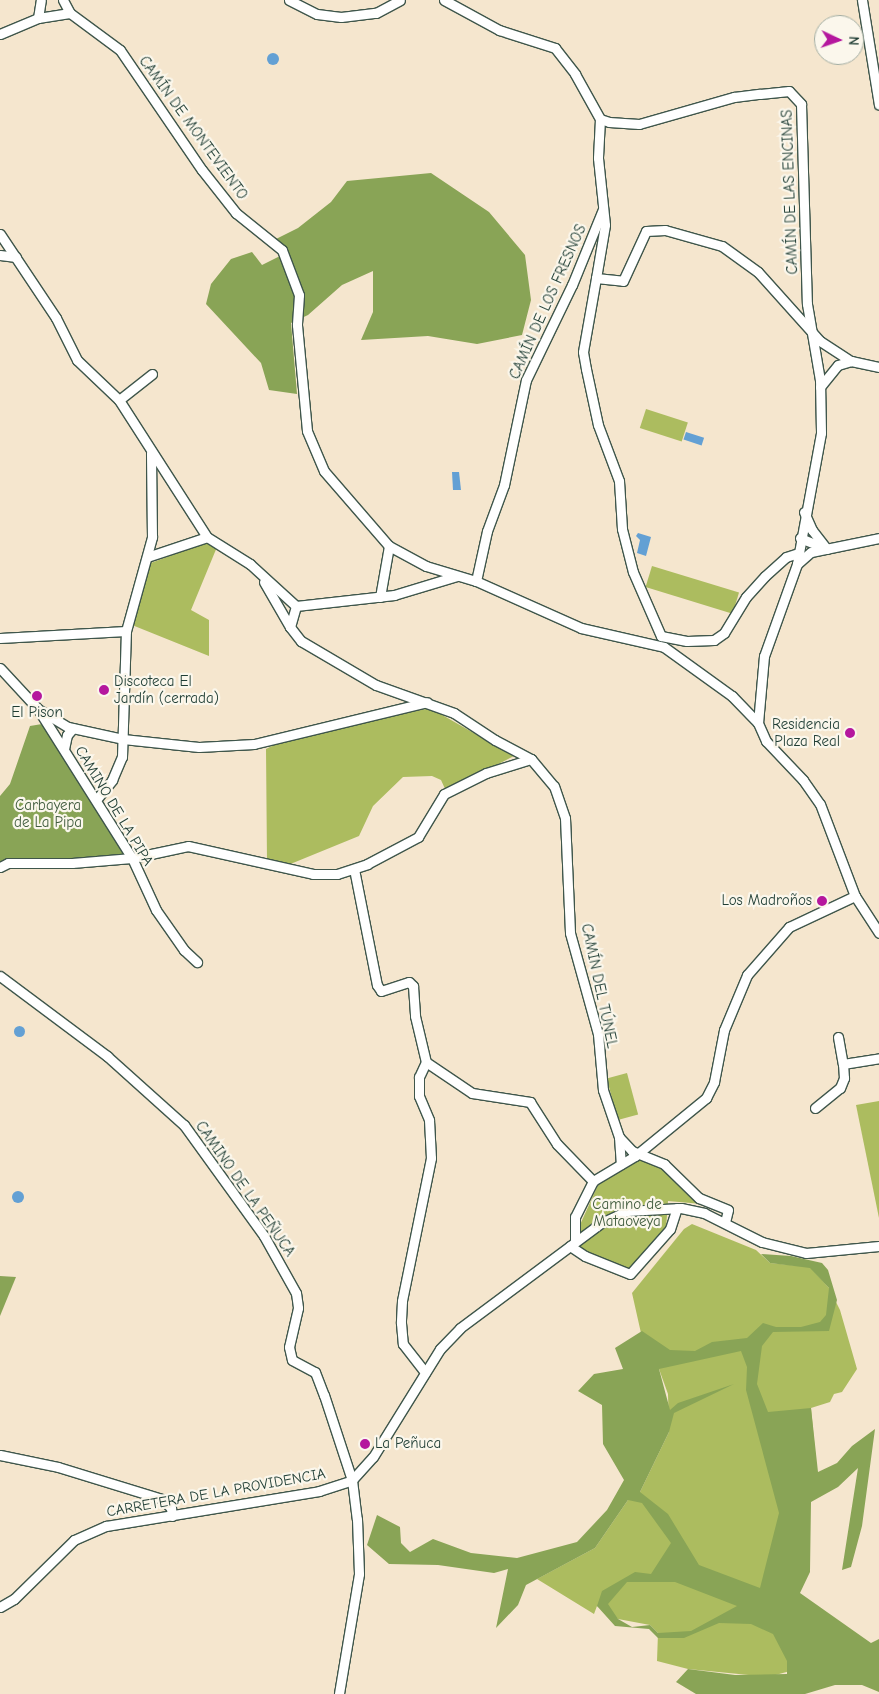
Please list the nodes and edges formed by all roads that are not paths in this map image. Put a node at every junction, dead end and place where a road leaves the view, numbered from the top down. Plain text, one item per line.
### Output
1 (40, 0) edge
2 (63, 0) edge
3 (289, 0) edge
4 (400, 0) edge
5 (444, 0) edge
6 (862, 0) edge
7 (70, 13) junction
8 (38, 18) junction
9 (0, 34) edge
10 (879, 105) edge
11 (600, 119) junction
12 (603, 209) junction
13 (0, 234) edge
14 (0, 255) edge
15 (16, 257) junction
16 (596, 278) junction
17 (809, 327) junction
18 (851, 361) junction
19 (878, 365) edge
20 (152, 374) dead end
21 (820, 387) junction
22 (119, 400) junction
23 (151, 453) junction
24 (804, 512) junction
25 (207, 537) junction
26 (800, 538) junction
27 (879, 538) edge
28 (389, 546) junction
29 (828, 549) junction
30 (798, 553) junction
31 (147, 557) junction
32 (797, 564) junction
33 (259, 574) junction
34 (457, 576) junction
35 (476, 581) junction
36 (380, 597) junction
37 (296, 606) junction
38 (290, 627) junction
39 (126, 632) junction
40 (0, 638) edge
41 (0, 668) edge
42 (427, 702) junction
43 (38, 709) junction
44 (758, 723) junction
45 (73, 728) junction
46 (123, 739) junction
47 (64, 749) junction
48 (531, 759) junction
49 (96, 800) junction
50 (132, 858) junction
51 (0, 867) edge
52 (354, 869) junction
53 (855, 896) junction
54 (879, 933) edge
55 (198, 962) dead end
56 (0, 976) edge
57 (838, 1037) dead end
58 (879, 1058) edge
59 (426, 1062) junction
60 (843, 1064) junction
61 (815, 1108) dead end
62 (619, 1137) junction
63 (639, 1154) junction
64 (621, 1164) junction
65 (592, 1181) junction
66 (676, 1208) junction
67 (725, 1222) junction
68 (572, 1244) junction
69 (879, 1246) edge
70 (425, 1372) junction
71 (0, 1455) edge
72 (352, 1480) junction
73 (172, 1516) junction
74 (0, 1607) edge
75 (339, 1694) edge

1 - 8 street
2 - 7 street
3 - 4 street
5 - 11 street
6 - 10 street
7 - 8 street
7 - 28 street, CAMÍN DE MONTEVIENTO
8 - 9 street
11 - 12 street
11 - 17 street, CAMÍN DE LAS ENCINAS
12 - 16 street
12 - 35 street, CAMÍN DE LOS FRESNOS
13 - 15 street
14 - 15 street
15 - 22 street
16 - 17 street
16 - 30 street
17 - 18 street
17 - 21 street, CAMÍN DE LAS ENCINAS
18 - 19 street
18 - 21 street
20 - 22 street
21 - 24 street, CAMÍN DE LAS ENCINAS
22 - 23 street
23 - 25 street
23 - 31 street
24 - 26 street, CAMÍN DE LAS ENCINAS
24 - 29 street
25 - 31 street
25 - 33 street
26 - 29 street
26 - 30 street, CAMÍN DE LAS ENCINAS
27 - 29 street
28 - 34 street, CAMÍN DE MONTEVIENTO
28 - 36 street
29 - 32 street
30 - 32 street, CAMÍN DE LAS ENCINAS
31 - 39 street
32 - 44 street, CAMÍN DE LAS ENCINAS
33 - 37 street
33 - 38 street, CAMÍN DEL TÚNEL
34 - 35 street, CAMÍN DE MONTEVIENTO
34 - 36 street
35 - 44 street, CAMÍN DE MONTEVIENTO
36 - 37 street
37 - 38 street
38 - 42 street, CAMÍN DEL TÚNEL
39 - 40 street
39 - 46 street
41 - 43 street, CAMINO DE LA PIPA
42 - 46 street
42 - 48 street, CAMÍN DEL TÚNEL
43 - 45 street
43 - 47 street, CAMINO DE LA PIPA
44 - 53 street, CAMÍN DE MONTEVIENTO
45 - 46 street
45 - 47 street
46 - 49 street
47 - 49 street, CAMINO DE LA PIPA
48 - 52 street
48 - 62 street, CAMÍN DEL TÚNEL
49 - 50 street, CAMINO DE LA PIPA
50 - 51 street
50 - 52 street
50 - 55 street, CAMINO DE LA PIPA
52 - 59 street
53 - 54 street, CAMÍN DE MONTEVIENTO
53 - 63 street
56 - 72 street, CAMINO DE LA PEÑUCA
57 - 60 street
58 - 60 street
59 - 65 street
59 - 70 street
60 - 61 street
62 - 63 street
62 - 64 street, CAMÍN DEL TÚNEL
63 - 64 street
63 - 67 street
64 - 65 street
65 - 68 street
66 - 67 street, CARRETERA DE LA PROVIDENCIA
66 - 68 street, CARRETERA DE LA PROVIDENCIA
66 - 68 street
67 - 69 street, CARRETERA DE LA PROVIDENCIA
68 - 70 street, CARRETERA DE LA PROVIDENCIA
70 - 72 street, CARRETERA DE LA PROVIDENCIA
71 - 73 street
72 - 73 street, CARRETERA DE LA PROVIDENCIA
72 - 75 street, CAMINO DE LA PEÑUCA
73 - 74 street, CARRETERA DE LA PROVIDENCIA

